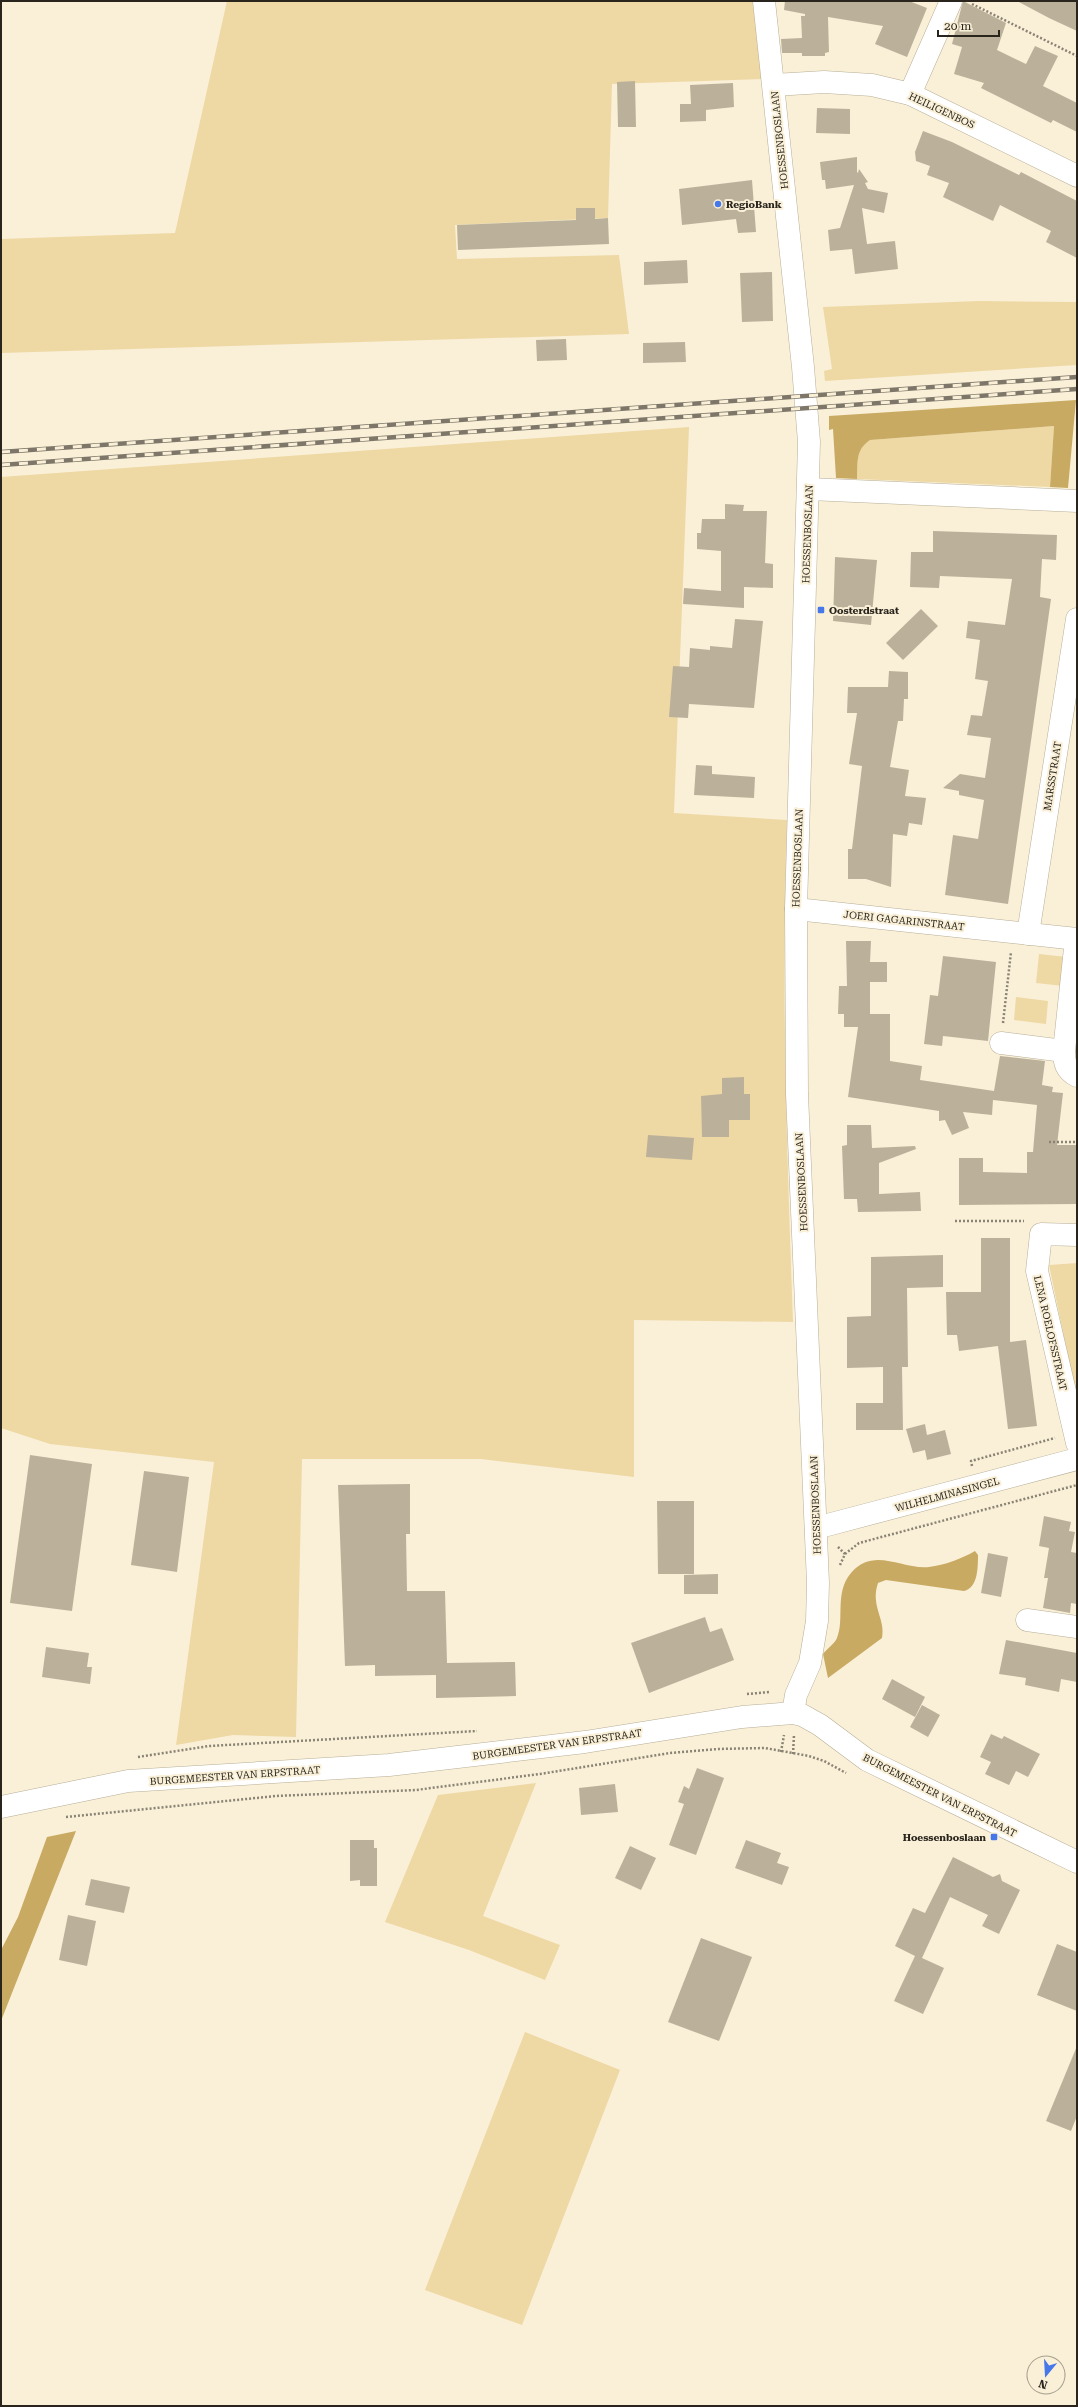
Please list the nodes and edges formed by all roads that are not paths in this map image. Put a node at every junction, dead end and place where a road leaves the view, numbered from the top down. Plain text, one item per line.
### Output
1 (764, 1) edge
2 (951, 1) edge
3 (774, 85) junction
4 (910, 94) junction
5 (1077, 176) edge
6 (809, 489) junction
7 (1077, 501) edge
8 (1077, 619) edge
9 (796, 909) junction
10 (1020, 933) junction
11 (1077, 939) edge
12 (1001, 1043) road end
13 (1064, 1050) junction
14 (1077, 1076) edge
15 (1077, 1235) edge
16 (1077, 1443) edge
17 (1077, 1459) edge
18 (816, 1528) junction
19 (1027, 1620) dead end
20 (1077, 1627) edge
21 (793, 1713) junction
22 (1, 1807) edge
23 (1077, 1862) edge

1 - 3 street, HOESSENBOSLAAN
2 - 4 street
3 - 4 street, HEILIGENBOS
3 - 6 street, HOESSENBOSLAAN
4 - 5 street, HEILIGENBOS
6 - 7 street
6 - 9 street, HOESSENBOSLAAN
8 - 10 street, MARSSTRAAT
9 - 10 street, JOERI GAGARINSTRAAT
9 - 18 street, HOESSENBOSLAAN
10 - 11 street, JOERI GAGARINSTRAAT
11 - 13 street, JOERI GAGARINSTRAAT
12 - 13 street
13 - 14 street, JOERI GAGARINSTRAAT
15 - 16 street, LENA ROELOFSSTRAAT
17 - 18 street, WILHELMINASINGEL
18 - 21 street, HOESSENBOSLAAN
19 - 20 street
21 - 22 street, BURGEMEESTER VAN ERPSTRAAT
21 - 23 street, BURGEMEESTER VAN ERPSTRAAT

